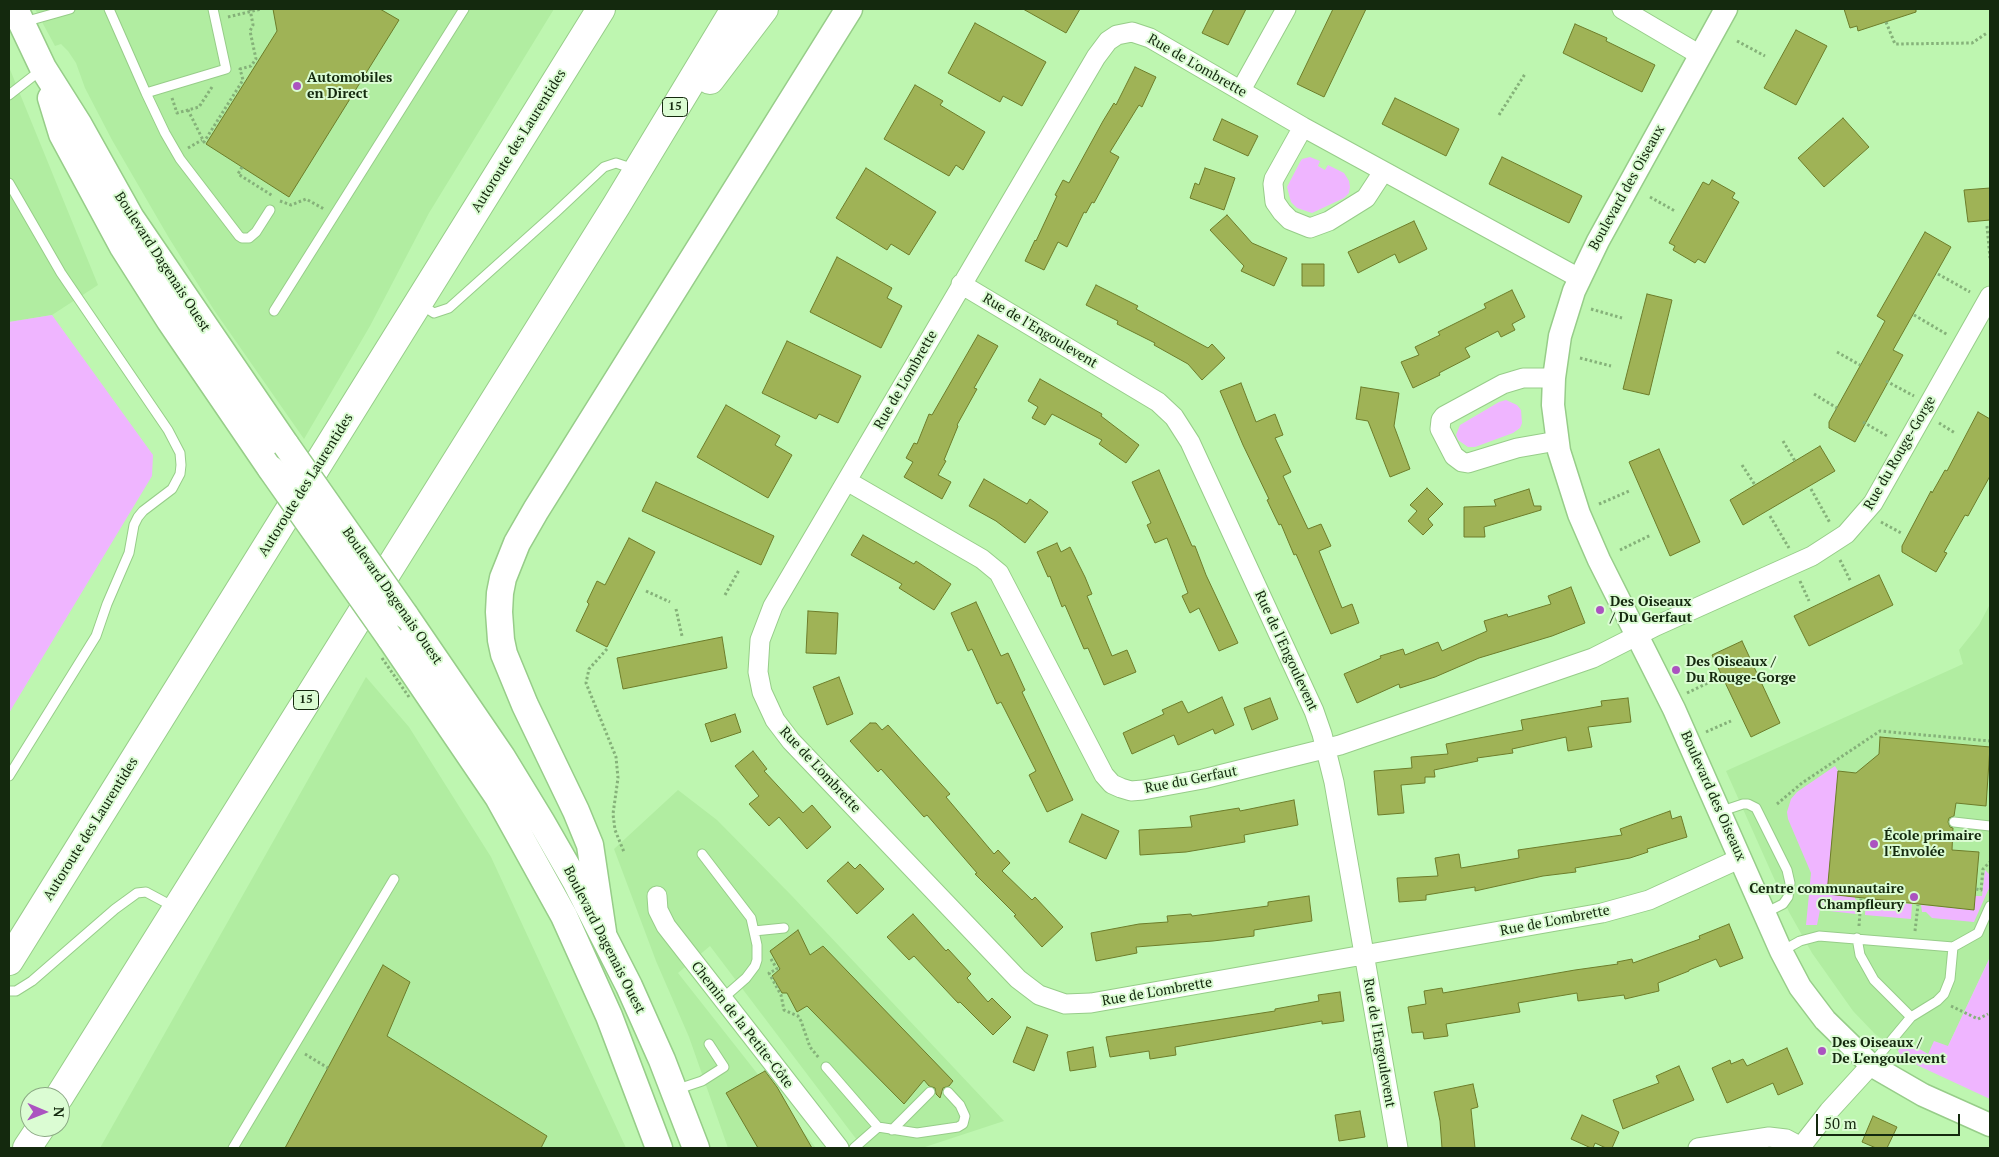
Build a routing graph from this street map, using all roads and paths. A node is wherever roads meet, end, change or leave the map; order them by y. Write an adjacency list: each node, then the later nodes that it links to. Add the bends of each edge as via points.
1 (70, 9): 15 (lane)
2 (109, 9): 27 (lane)
3 (213, 9): 27 (lane, via 226,69)
4 (261, 9): 14 (path)
5 (464, 9): 40 (lane)
6 (580, 9): 24 (highway)
7 (601, 9): 24 (highway, Autoroute des Laurentides)
8 (735, 9): 34 (highway, 15)
9 (764, 9): 34 (highway)
10 (849, 9): 121 (main road, via 536,510 517,543 503,578 499,620 504,654 590,845)
11 (1286, 9): 26 (street)
12 (1622, 9): 20 (street)
13 (1726, 9): 20 (street, Boulevard des Oiseaux)
14 (250, 10): 16 (path); 29 (path, via 255,63 240,69 243,80 204,142)
15 (18, 16): 22 (main road, Boulevard Dagenais Ouest)
16 (226, 17)
17 (1886, 22): 18 (path, via 1895,44 1972,43)
18 (1986, 33)
19 (1737, 41): 21 (path)
20 (1700, 55): 44 (street, Boulevard des Oiseaux)
21 (1765, 56)
22 (43, 68): 28 (lane); 121 (main road, Boulevard Dagenais Ouest, bridge, via 150,248 487,734 536,813); 149 (main road, Boulevard Dagenais Ouest, bridge, via 62,134 100,206 166,314 498,797 564,916 609,1016)
23 (1525, 74): 31 (path)
24 (559, 75): 47 (highway, Autoroute des Laurentides)
25 (213, 86): 29 (path, via 199,108)
26 (1241, 90): 32 (street, Rue de L'ombrette); 45 (street, Rue de L'ombrette, via 1142,34 1126,32 1112,37 1096,57)
27 (146, 93): 38 (lane, via 180,159 239,236 246,239 252,236)
28 (9, 95)
29 (188, 110): 30 (path)
30 (177, 113)
31 (1499, 115)
32 (1302, 127): 35 (street, Rue de L'ombrette); 35 (street, via 1273,184 1275,202 1290,220 1310,228 1329,221 1366,198)
33 (242, 167): 40 (path, via 238,174 286,204 306,199)
34 (639, 172): 47 (lane, via 616,163 604,167 449,308 434,313); 115 (highway, 15)
35 (1383, 172): 44 (street, Rue de L'ombrette)
36 (9, 183): 100 (lane, via 61,273 168,430 180,453 182,465 172,489 138,517 129,553 96,636)
37 (1650, 197): 39 (path)
38 (270, 210)
39 (1675, 211)
40 (334, 215): 49 (lane)
41 (1987, 226): 42 (path)
42 (1990, 258)
43 (1938, 274): 46 (path)
44 (1579, 278): 57 (street, Boulevard des Oiseaux, via 1560,336)
45 (961, 284): 70 (street, Rue de L'ombrette); 99 (street, Rue de l'Engoulevent, via 1143,392 1174,417 1190,442 1314,712)
46 (1982, 295): 92 (street, Rue du Rouge-Gorge, via 1886,483 1853,528 1798,564)
47 (419, 303): 127 (highway, Autoroute des Laurentides)
48 (1591, 309): 51 (path)
49 (274, 311)
50 (1914, 315): 52 (path)
51 (1622, 318)
52 (1949, 336)
53 (1837, 352): 55 (path)
54 (1580, 358): 56 (path)
55 (1860, 365)
56 (1611, 366)
57 (1554, 378): 66 (street, Boulevard des Oiseaux); 66 (street, via 1522,378 1497,387 1444,416 1440,429 1454,456 1468,463 1517,448)
58 (1886, 380): 60 (path)
59 (1814, 394): 61 (path)
60 (1915, 397)
61 (1837, 408)
62 (1863, 422): 65 (path)
63 (1939, 424): 64 (path)
64 (1955, 433)
65 (1892, 439)
66 (1557, 441): 92 (street, Boulevard des Oiseaux, via 1579,514)
67 (1783, 441): 68 (path)
68 (1795, 461)
69 (1742, 465): 71 (path)
70 (847, 481): 99 (street, Rue du Gerfaut, via 982,559 999,573 1100,768 1112,784 1131,791 1151,788); 126 (street, Rue de L'ombrette, via 762,630 758,666 765,701 791,742 1018,979 1048,999 1082,1004)
71 (1755, 485)
72 (1811, 489): 77 (path)
73 (1629, 491): 74 (path)
74 (1599, 504)
75 (1770, 516): 80 (path)
76 (1881, 522): 78 (path)
77 (1830, 523)
78 (1903, 534)
79 (1651, 535): 81 (path)
80 (1789, 548)
81 (1620, 550)
82 (1839, 559): 85 (path)
83 (740, 570): 87 (path)
84 (1800, 581): 88 (path)
85 (1850, 582)
86 (646, 591): 89 (path)
87 (725, 595)
88 (1809, 601)
89 (670, 602)
90 (676, 609): 91 (path)
91 (682, 636)
92 (1637, 636): 99 (street, Rue du Gerfaut, via 1593,658); 102 (street, Boulevard des Oiseaux)
93 (607, 650): 105 (path, via 589,669 586,683 616,757 618,778 613,814 615,830)
94 (1712, 681): 95 (path)
95 (1686, 693)
96 (1731, 721): 97 (path)
97 (1706, 733)
98 (1990, 741): 101 (path, via 1880,731 1802,783)
99 (1326, 748): 126 (street, Rue de l'Engoulevent)
100 (9, 776)
101 (1777, 804)
102 (1720, 812): 107 (street, Boulevard des Oiseaux); 116 (lane, via 1743,804 1756,808 1787,870 1790,883 1788,897 1783,904)
103 (1954, 822): 104 (lane)
104 (1990, 826)
105 (624, 852)
106 (702, 854): 120 (lane, via 751,918)
107 (1741, 858): 116 (street, Boulevard des Oiseaux); 126 (street, Rue de L'ombrette, via 1649,900 1611,911)
108 (1990, 862): 110 (path, via 1982,869 1981,890)
109 (394, 879): 148 (lane)
110 (1976, 889)
111 (657, 896): 129 (street, Chemin de la Petite-Côte, via 658,910 666,926)
112 (1861, 897): 117 (path)
113 (1918, 905): 118 (path)
114 (1990, 906): 123 (lane, via 1978,932)
115 (176, 908): 128 (lane, via 146,892 137,892 32,981 16,991); 138 (highway, 15)
116 (1765, 913): 124 (street, Boulevard des Oiseaux)
117 (1860, 914)
118 (1916, 919)
119 (784, 928): 120 (lane)
120 (754, 931): 129 (lane, via 755,966)
121 (602, 932): 139 (main road, Boulevard Dagenais Ouest)
122 (1858, 938): 123 (lane); 124 (lane, via 1819,936); 132 (lane, via 1860,954 1874,980)
123 (1953, 947): 132 (lane, via 1950,980 1944,994)
124 (1781, 951): 136 (street, Boulevard des Oiseaux, via 1816,1009)
125 (768, 954): 135 (path, via 777,969 769,974 781,995 784,1010 798,1016 810,1047)
126 (1364, 955): 153 (street, Rue de l'Engoulevent)
127 (9, 961)
128 (9, 991)
129 (722, 1000): 151 (street, Chemin de la Petite-Côte)
130 (1964, 1012): 131 (path, via 1978,1019)
131 (1988, 1014)
132 (1911, 1018): 136 (lane)
133 (709, 1044): 139 (lane, via 724,1067 702,1081)
134 (316, 1061): 137 (path)
135 (824, 1064): 143 (lane)
136 (1871, 1065): 142 (street, Boulevard des Oiseaux, via 1928,1098); 146 (street)
137 (328, 1068)
138 (66, 1087)
139 (674, 1090): 150 (main road, Boulevard Dagenais Ouest)
140 (930, 1092): 144 (lane)
141 (948, 1092): 144 (lane, via 964,1110 963,1124 951,1129 917,1133)
142 (1990, 1125)
143 (878, 1127): 144 (lane); 152 (lane)
144 (892, 1130)
145 (34, 1137): 147 (highway)
146 (1800, 1147): 154 (street, via 1786,1139 1769,1137)
147 (27, 1148)
148 (233, 1148)
149 (659, 1148)
150 (696, 1148)
151 (839, 1148)
152 (854, 1148)
153 (1398, 1148)
154 (1698, 1148)

